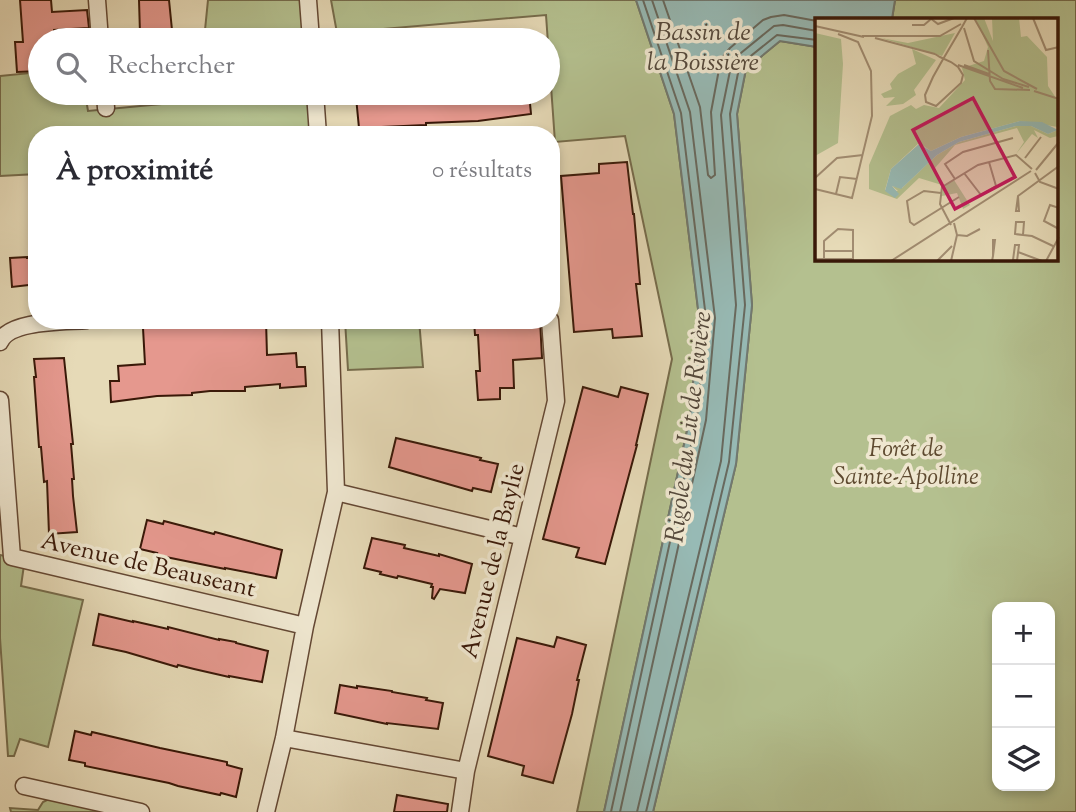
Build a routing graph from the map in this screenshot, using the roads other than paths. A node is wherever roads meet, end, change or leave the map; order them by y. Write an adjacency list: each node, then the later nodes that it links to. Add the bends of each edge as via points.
1 (97, 0): 3 (street)
2 (308, 0): 4 (street)
3 (99, 28)
4 (310, 28)
5 (316, 105): 6 (street)
6 (317, 126)
7 (28, 325): 10 (street, via 19,326)
8 (330, 329): 12 (street)
9 (551, 329): 13 (street, Avenue de la Baylie, via 556,401)
10 (0, 342)
11 (0, 400): 14 (street, Avenue de Beauseant, via 12,557)
12 (336, 492): 13 (street); 14 (street)
13 (523, 537): 16 (street, Avenue de la Baylie)
14 (305, 626): 15 (street)
15 (284, 738): 16 (street); 19 (street)
16 (466, 771): 20 (street, Avenue de la Baylie)
17 (24, 786): 18 (street)
18 (141, 812)
19 (266, 812)
20 (460, 812)

